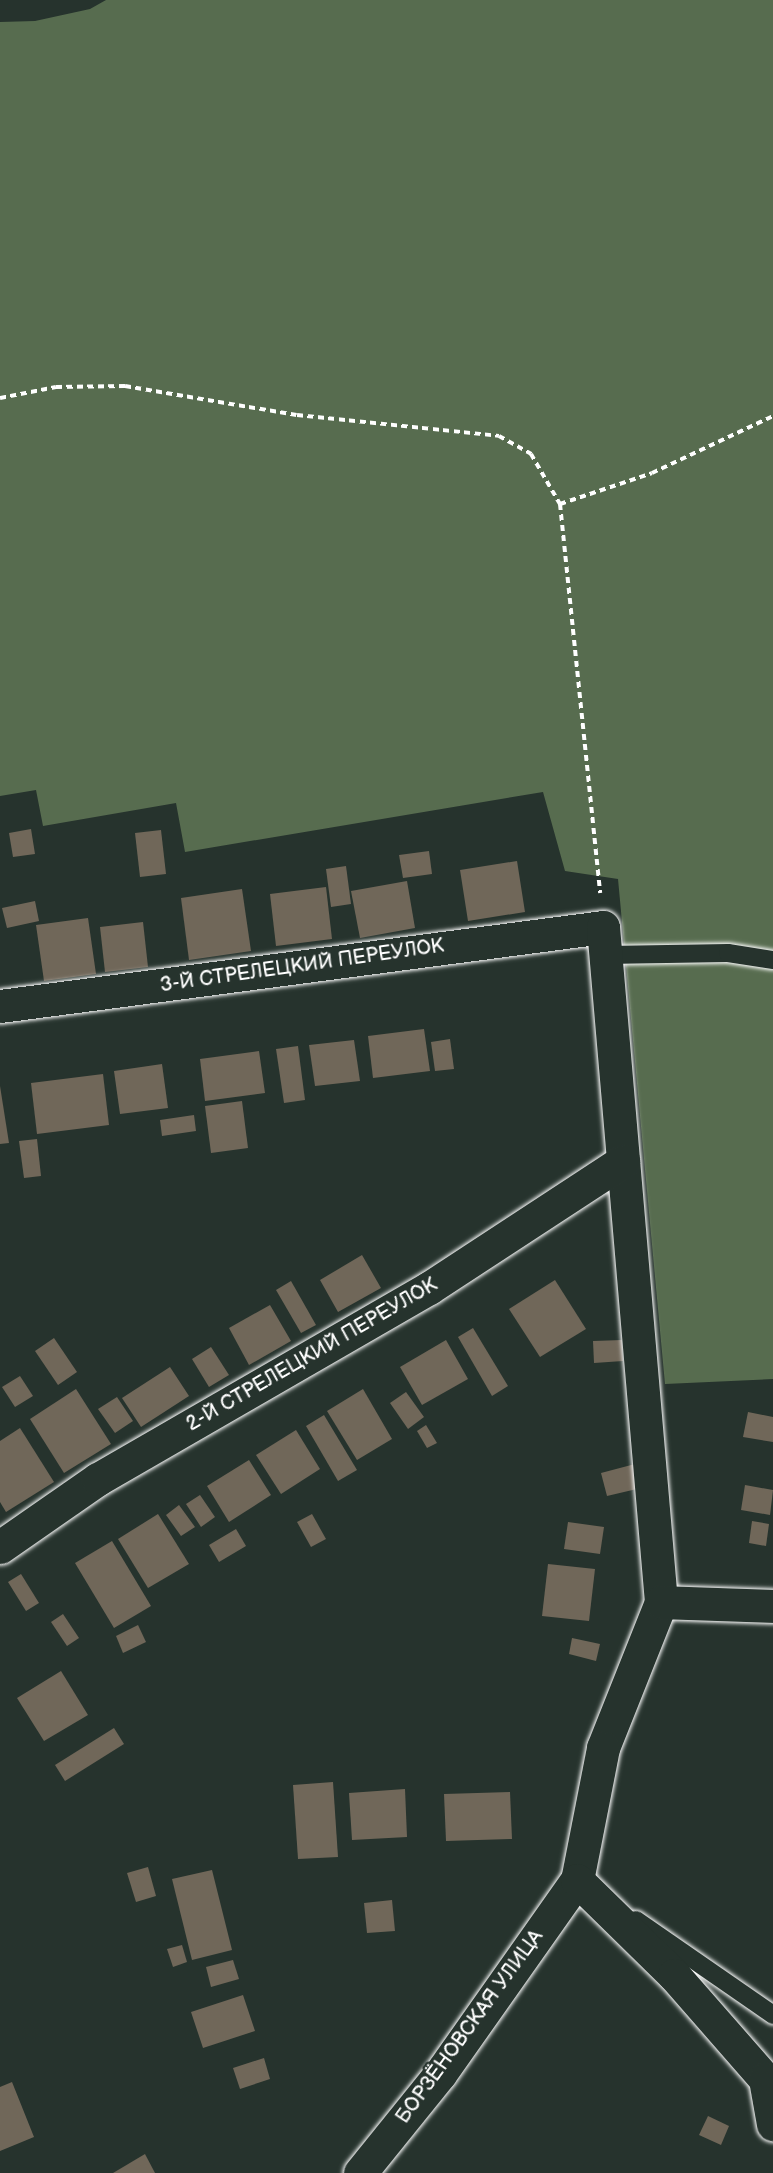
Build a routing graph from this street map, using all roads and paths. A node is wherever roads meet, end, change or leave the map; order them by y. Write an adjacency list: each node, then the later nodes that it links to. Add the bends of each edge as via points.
1 (0, 398): 3 (path, via 56,387 125,386 297,415 499,436 531,454)
2 (773, 416): 3 (path, via 652,473)
3 (560, 504): 4 (path)
4 (605, 941): 5 (lane); 6 (street, 3-Й СТРЕЛЕЦКИЙ ПЕРЕУЛОК); 7 (street)
5 (773, 960)
6 (0, 1006)
7 (623, 1161): 8 (street, 2-Й СТРЕЛЕЦКИЙ ПЕРЕУЛОК, via 420,1293 98,1479); 9 (street)
8 (0, 1547)
9 (661, 1602): 10 (street); 11 (street, via 603,1748)
10 (773, 1606)
11 (578, 1880): 12 (lane); 13 (street, via 674,1975 765,2079); 14 (street, БОРЗЁНОВСКАЯ УЛИЦА, via 440,2074)
12 (773, 2015)
13 (773, 2124)
14 (360, 2173)

